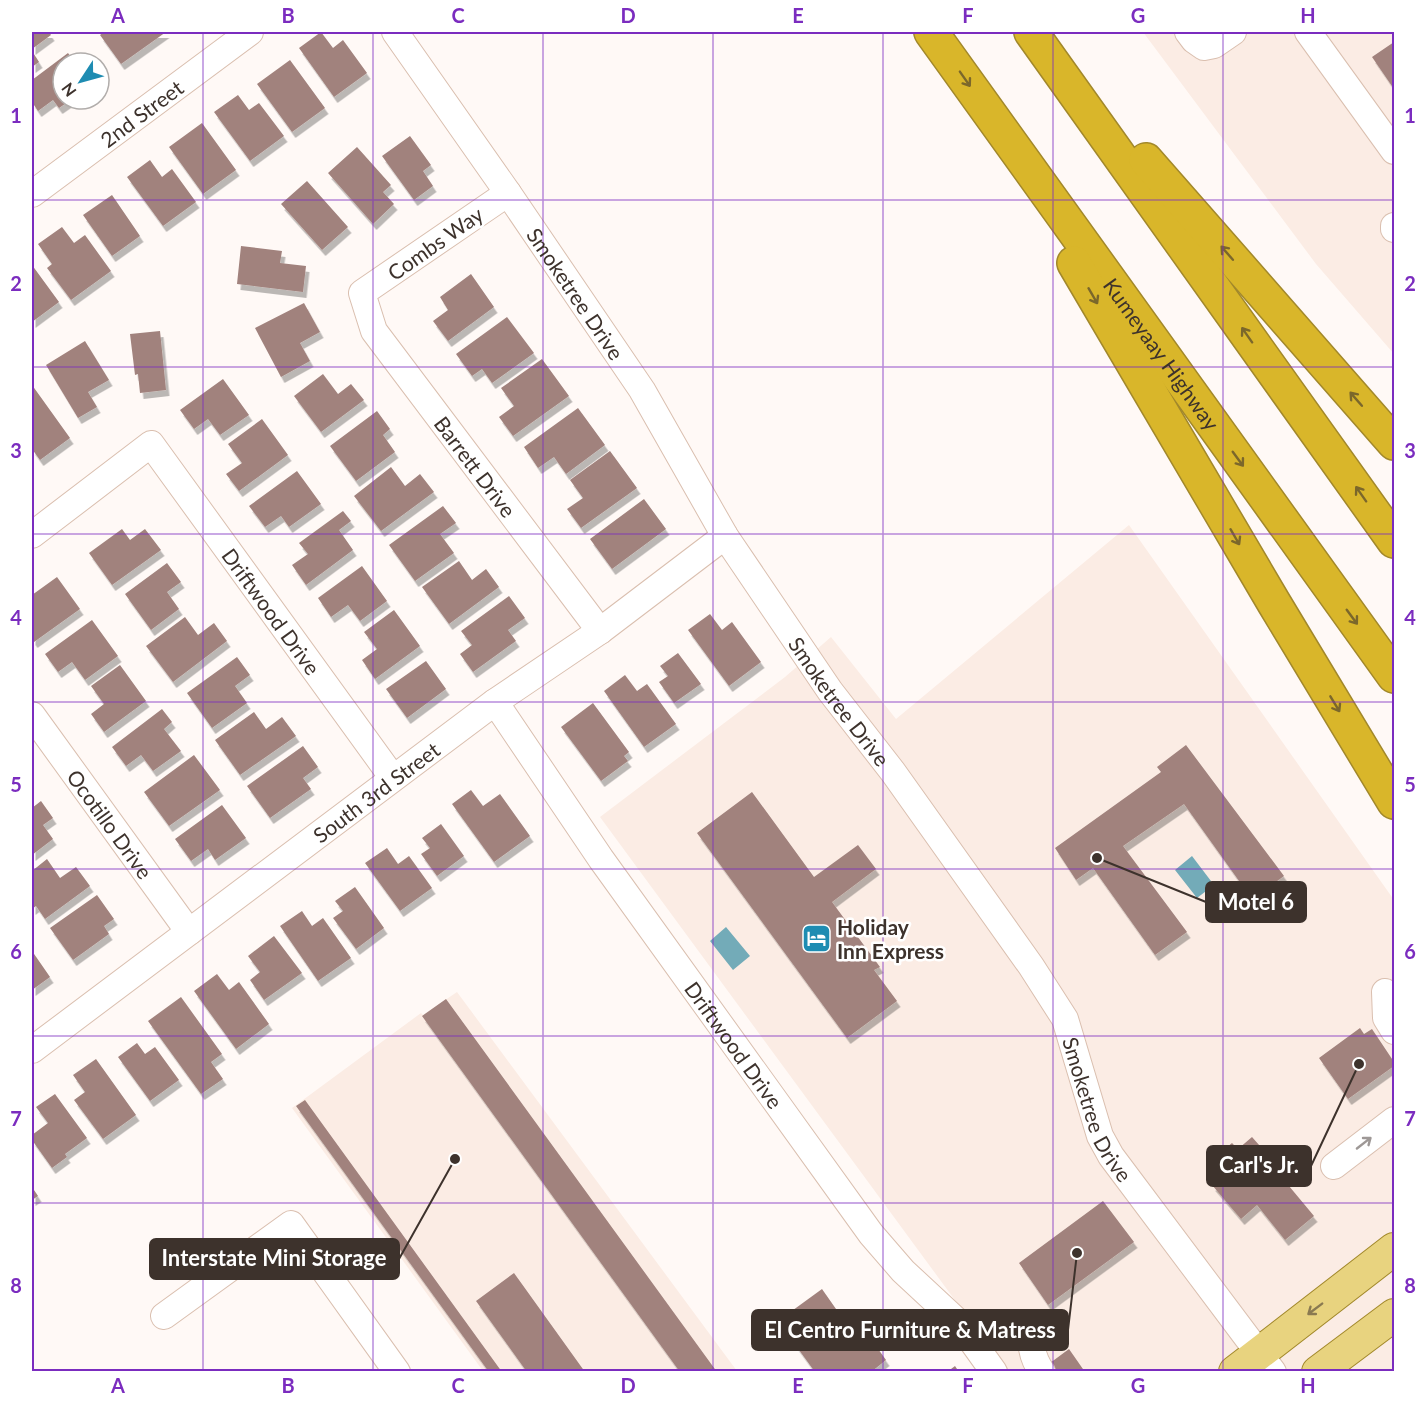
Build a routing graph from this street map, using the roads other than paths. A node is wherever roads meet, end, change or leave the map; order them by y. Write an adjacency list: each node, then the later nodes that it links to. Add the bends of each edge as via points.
1 (395, 32): 11 (street, Smoketree Drive)
2 (931, 32): 9 (highway, Kumeyaay Highway, one-way to 9)
3 (1031, 32): 13 (highway, one-way to 3); 16 (highway, one-way to 3)
4 (1188, 32): 5 (street, via 1204,47)
5 (1233, 32)
6 (1308, 32): 8 (street)
7 (246, 33): 10 (street, 2nd Street)
8 (1395, 151)
9 (1029, 169): 18 (highway, Kumeyaay Highway, one-way to 18); 22 (highway, one-way to 22, via 1065,248)
10 (33, 191)
11 (508, 193): 12 (street, Combs Way); 15 (street, Smoketree Drive, via 642,390)
12 (362, 293): 17 (street, Barrett Drive, via 374,331)
13 (1395, 443)
14 (32, 535): 21 (street, Driftwood Drive, via 151,444)
15 (725, 536): 17 (street, South 3rd Street); 33 (street, Smoketree Drive, via 830,690 1027,959 1065,1019 1100,1136 1111,1156)
16 (1395, 541)
17 (600, 631): 19 (street, South 3rd Street)
18 (1395, 676)
19 (495, 702): 21 (street, South 3rd Street); 35 (street, Driftwood Drive, via 601,859 871,1234 903,1271 959,1323)
20 (32, 715): 23 (street, Ocotillo Drive)
21 (393, 778): 23 (street, South 3rd Street)
22 (1395, 802)
23 (189, 932): 26 (street, South 3rd Street)
24 (1385, 992): 25 (street, via 1386,1018)
25 (1395, 1030)
26 (32, 1050)
27 (1395, 1120): 28 (street, one-way to 27)
28 (1334, 1167)
29 (1395, 1249): 33 (main road, one-way to 33)
30 (1395, 1315): 38 (main road)
31 (164, 1316): 34 (street, via 291,1224)
32 (1032, 1324): 36 (street, via 1032,1353)
33 (1265, 1362): 37 (main road)
34 (397, 1371)
35 (994, 1371)
36 (1042, 1371)
37 (1234, 1371)
38 (1318, 1371)

